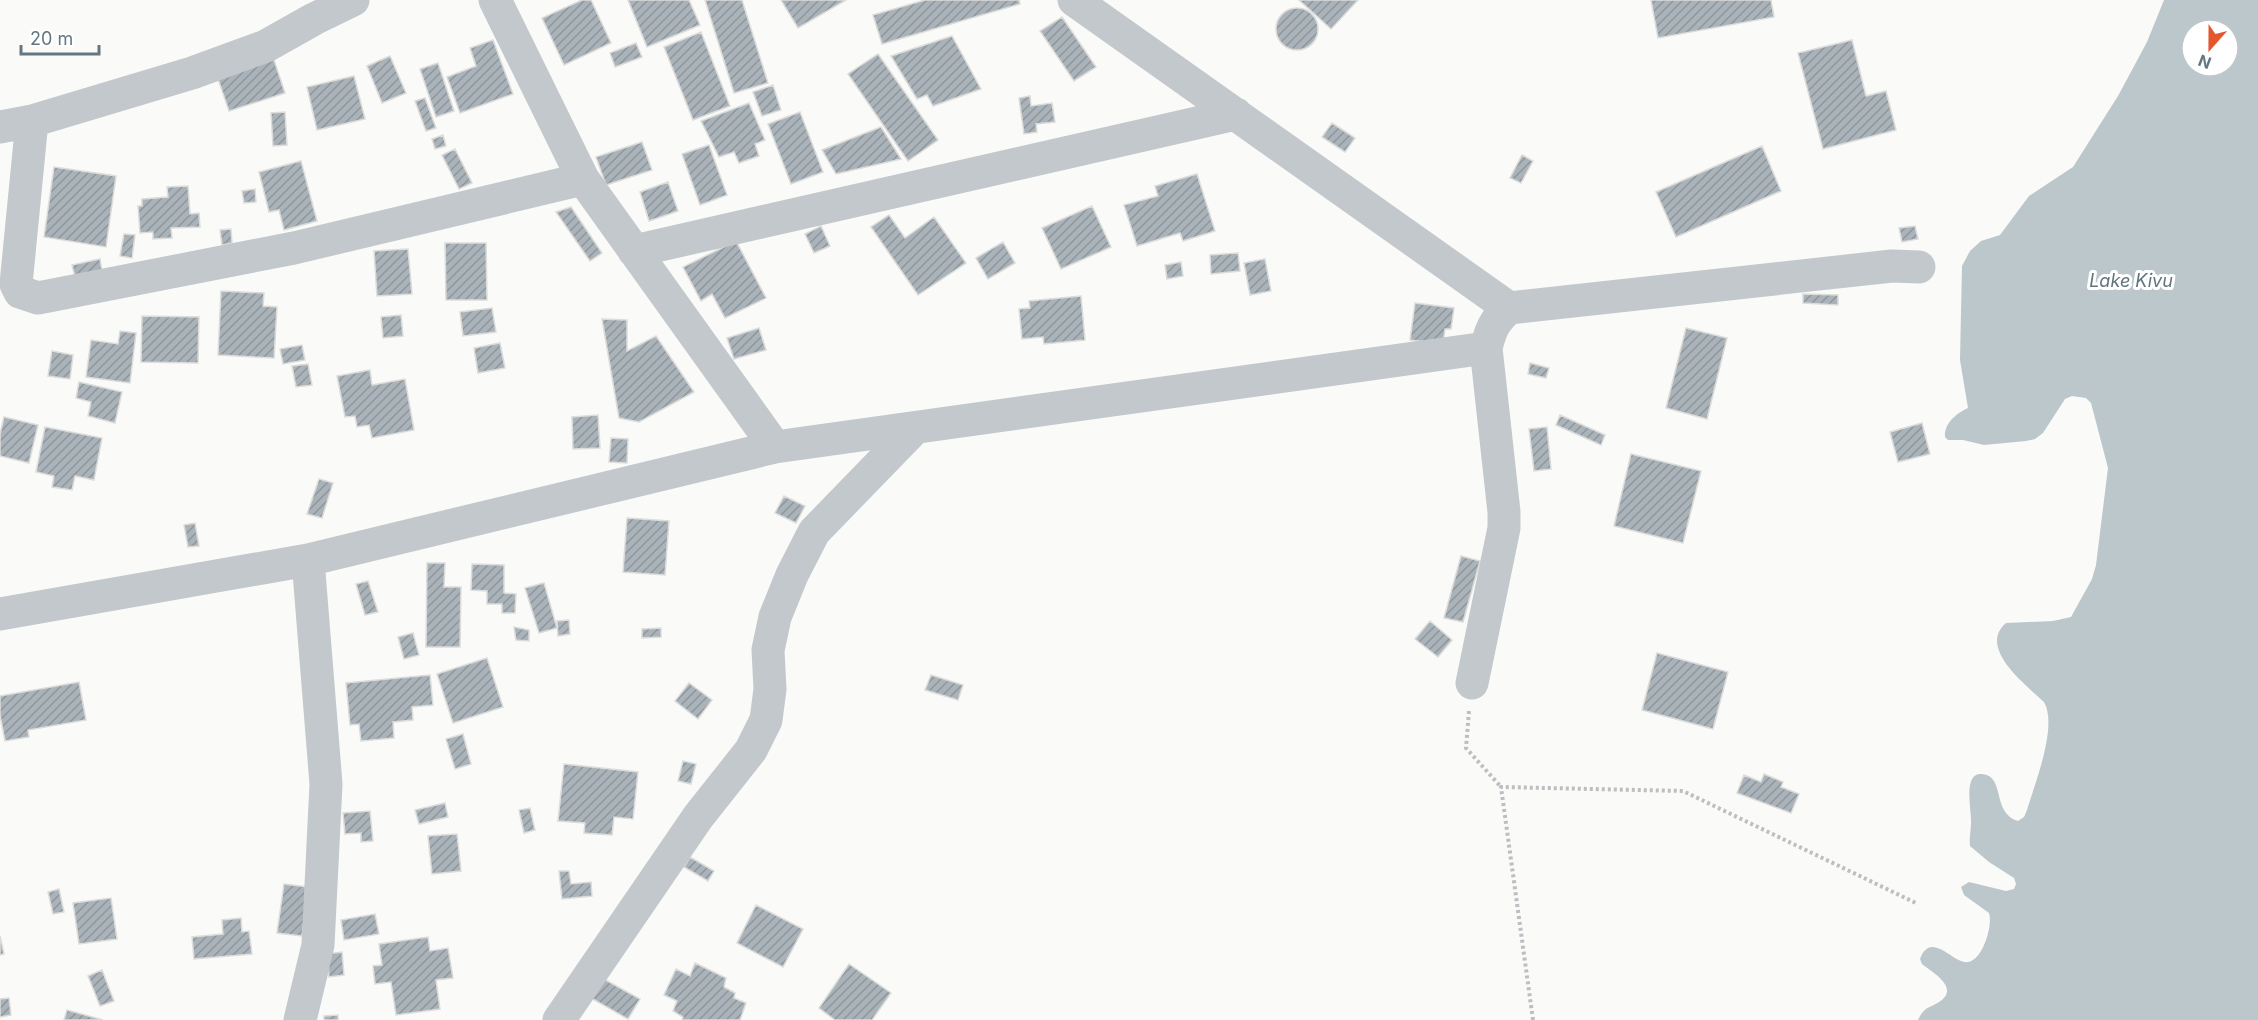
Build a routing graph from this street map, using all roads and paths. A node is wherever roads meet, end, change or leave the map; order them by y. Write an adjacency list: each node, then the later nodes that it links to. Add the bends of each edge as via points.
1 (352, 0): 4 (street)
2 (495, 0): 8 (street)
3 (1074, 0): 5 (street)
4 (315, 9): 6 (street, via 255,50)
5 (1236, 114): 9 (street); 11 (street)
6 (32, 121): 7 (street); 8 (street, via 16,284 20,292 38,297 294,248)
7 (0, 127)
8 (583, 179): 9 (street)
9 (634, 251): 14 (street)
10 (1918, 267): 11 (street, via 1892,266)
11 (1509, 308): 12 (street, via 1497,318)
12 (1486, 348): 13 (street); 17 (street, via 1504,528)
13 (915, 428): 14 (street); 21 (street, via 814,532 775,616 768,650 770,689 766,720 751,750 698,817)
14 (775, 447): 15 (street)
15 (308, 560): 16 (street); 20 (street, via 326,784 318,945)
16 (0, 614)
17 (1472, 683): 18 (path, via 1466,748)
18 (1501, 787): 19 (path, via 1683,791); 22 (path)
19 (1918, 904)
20 (300, 1020)
21 (559, 1020)
22 (1533, 1020)

